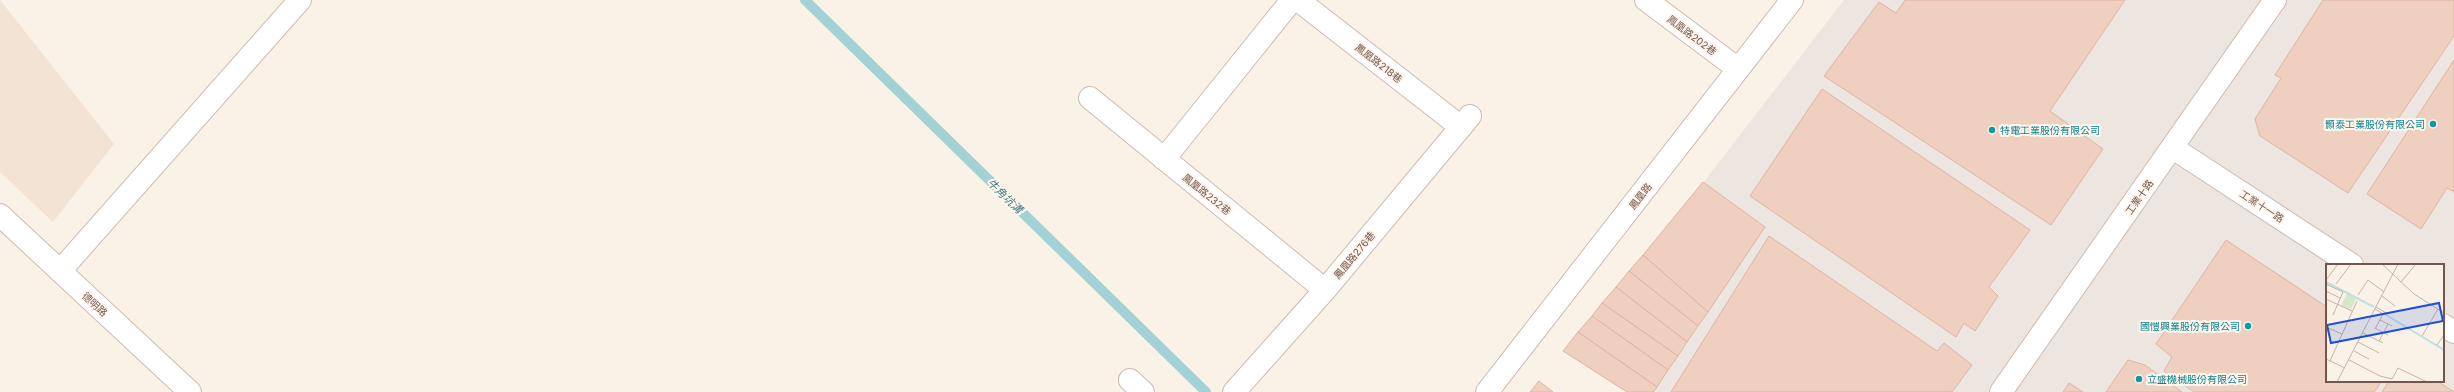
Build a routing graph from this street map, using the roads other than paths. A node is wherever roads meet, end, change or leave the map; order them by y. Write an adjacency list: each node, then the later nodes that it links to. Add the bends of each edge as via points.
1 (300, 0): 14 (street)
2 (1292, 0): 11 (street)
3 (1298, 0): 9 (street, 鳳凰路218巷)
4 (1646, 0): 7 (street, 鳳凰路202巷)
5 (1792, 0): 7 (street, 鳳凰路)
6 (2275, 0): 10 (street, 工業十路)
7 (1738, 69): 20 (street, 鳳凰路)
8 (1090, 98): 11 (street, 鳳凰路232巷)
9 (1466, 121): 15 (street, 鳳凰路276巷)
10 (2173, 148): 13 (street, 工業十一路); 21 (street, 工業十路)
11 (1164, 159): 15 (street, 鳳凰路232巷)
12 (0, 215): 14 (street, 德明路)
13 (2350, 264)
14 (60, 271): 18 (street, 德明路)
15 (1325, 290): 19 (street, 鳳凰路276巷)
16 (2444, 326): 17 (street)
17 (2454, 332)
18 (190, 392)
19 (1234, 392)
20 (1488, 392)
21 (2001, 392)

